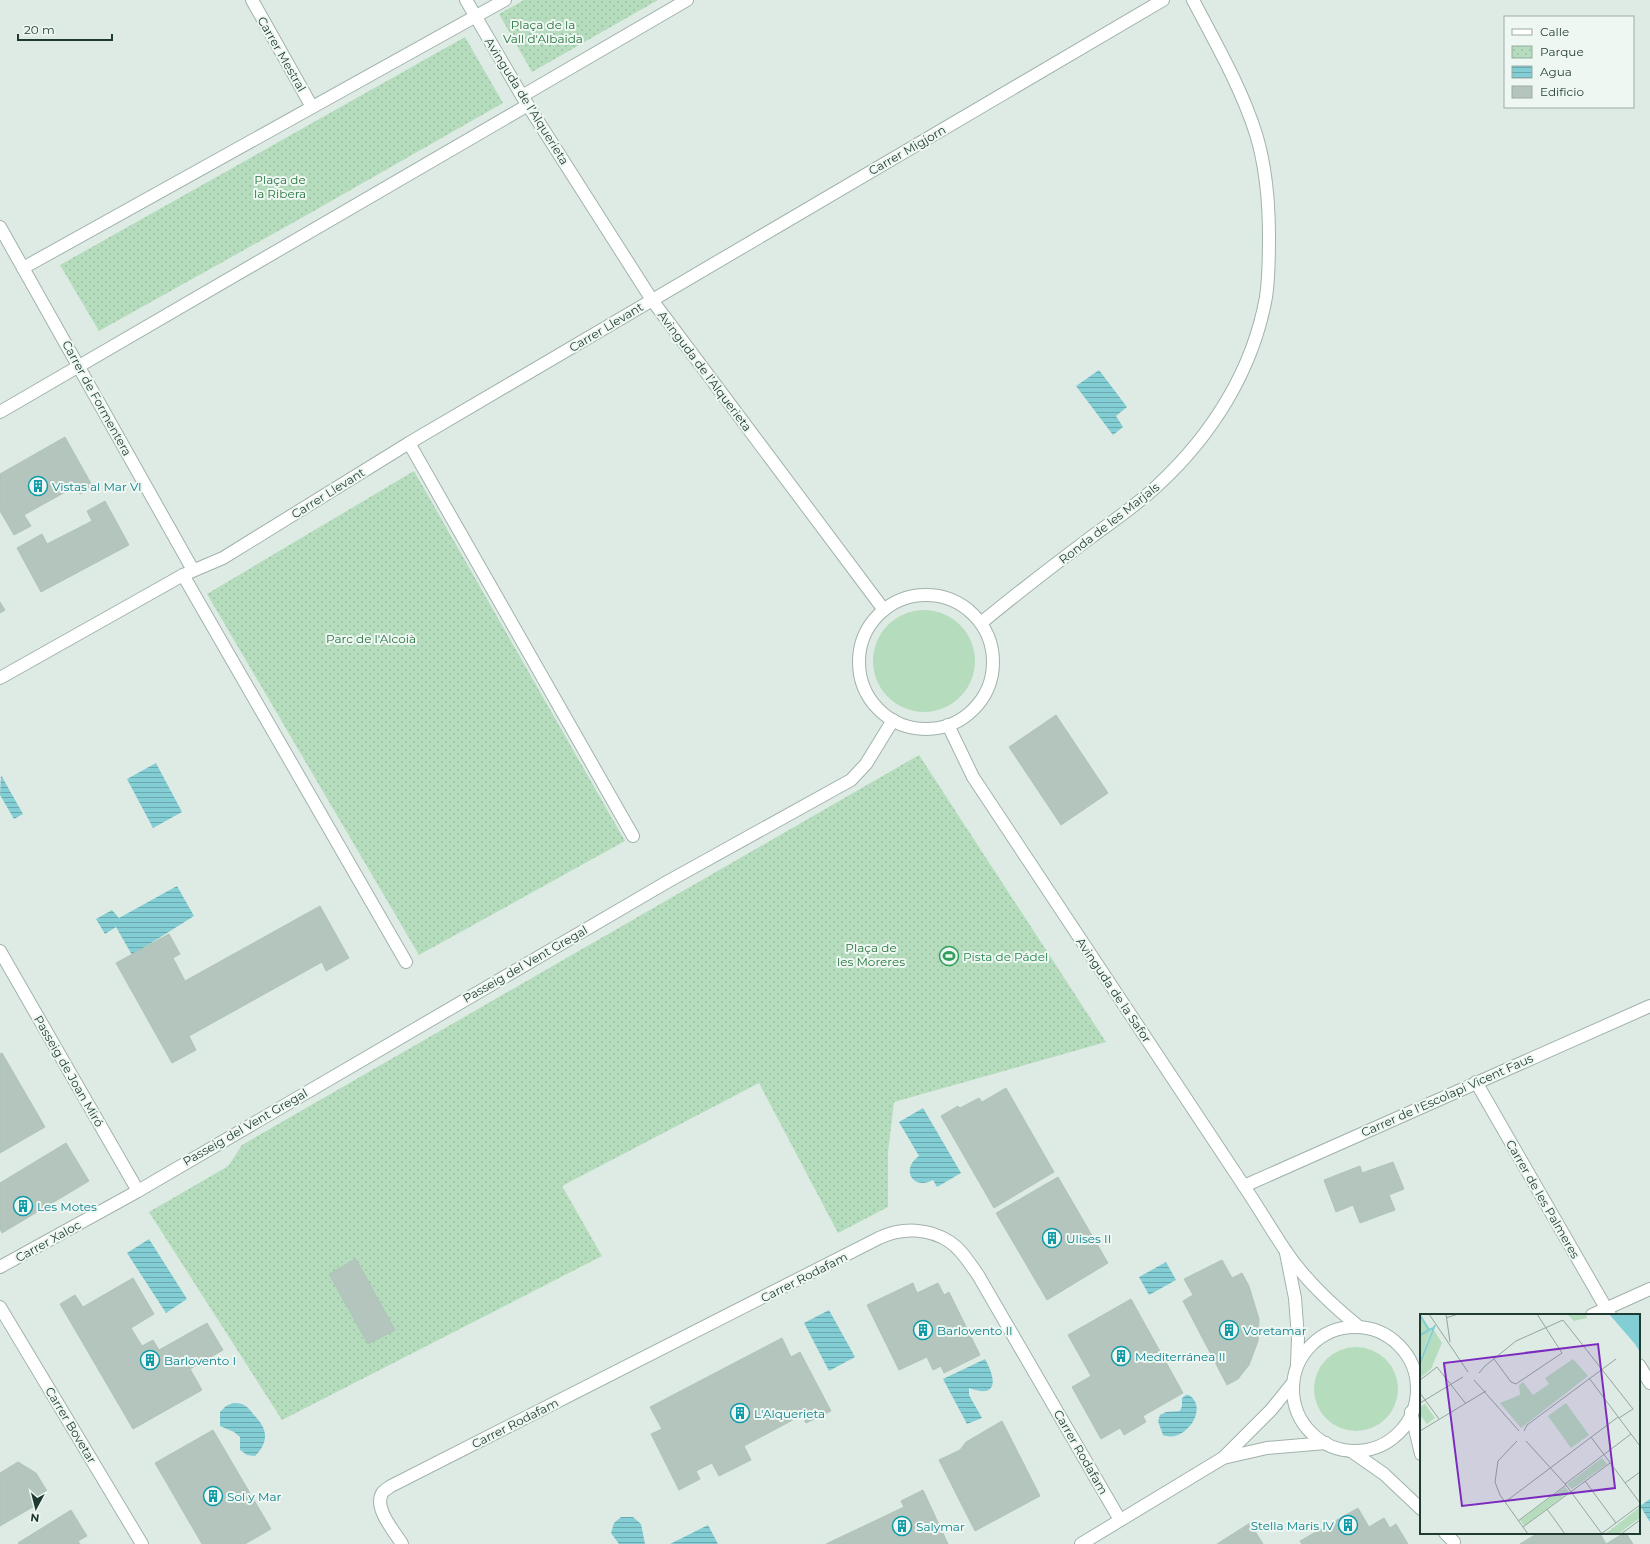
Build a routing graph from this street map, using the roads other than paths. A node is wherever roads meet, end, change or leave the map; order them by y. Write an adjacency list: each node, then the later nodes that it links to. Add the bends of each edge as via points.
1 (252, 0): 9 (street, Carrer Mestral)
2 (466, 0): 7 (street, Avinguda de l’Alquerieta)
3 (505, 0): 7 (street)
4 (687, 0): 8 (street)
5 (1163, 0): 12 (street, Carrer Migjorn)
6 (1193, 0): 18 (street, Ronda de les Marjals, via 1233,76 1257,136 1266,180 1269,220 1269,269 1260,322 1238,379 1221,412 1184,460 1129,509)
7 (476, 17): 8 (street, Avinguda de l’Alquerieta); 9 (street)
8 (525, 101): 12 (street, Avinguda de l’Alquerieta); 13 (street)
9 (312, 107): 11 (street)
10 (0, 227): 11 (street, Carrer de Formentera)
11 (23, 268): 13 (street, Carrer de Formentera)
12 (652, 300): 15 (street, Carrer Llevant); 17 (street, Avinguda de l’Alquerieta)
13 (79, 367): 14 (street); 16 (street, Carrer de Formentera)
14 (0, 412)
15 (409, 443): 16 (street, Carrer Llevant, via 223,558); 22 (street)
16 (188, 572): 19 (street, Carrer Llevant); 24 (street)
17 (884, 610): 18 (street, via 899,600 935,596 953,600 968,610); 20 (street, via 871,624 862,641 859,661 862,680 870,698)
18 (980, 623): 21 (street, via 993,655 992,673 987,690 977,705 964,717)
19 (0, 678)
20 (893, 720): 21 (street, via 924,728); 28 (street, Passeig del Vent Gregal, via 866,764 851,780 660,886)
21 (948, 725): 27 (street, Avinguda de la Safor, via 973,777)
22 (634, 836)
23 (0, 951): 28 (street, Passeig de Joan Miró)
24 (406, 962)
25 (1650, 1006): 26 (street, Carrer de l'Escolapi Vicent Faus)
26 (1476, 1082): 27 (street, Carrer de l'Escolapi Vicent Faus); 33 (street, Carrer de les Palmeres)
27 (1244, 1186): 29 (street, Avinguda de la Safor)
28 (138, 1191): 30 (street, Carrer Xaloc)
29 (1286, 1252): 35 (street, Avinguda de la Safor, via 1319,1291); 37 (street, Avinguda de la Safor, via 1295,1298)
30 (0, 1267)
31 (1650, 1289): 33 (street)
32 (0, 1306): 48 (street, Carrer Bovetar)
33 (1608, 1312): 34 (street)
34 (1597, 1314)
35 (1359, 1327): 36 (street, via 1380,1332 1398,1344); 37 (street, via 1340,1329 1322,1336 1307,1349)
36 (1416, 1362): 41 (street)
37 (1297, 1366): 40 (street)
38 (1640, 1367): 39 (street)
39 (1650, 1383)
40 (1292, 1384): 42 (street, via 1294,1404 1302,1422); 45 (street, via 1271,1410)
41 (1416, 1405): 43 (street); 44 (street, via 1406,1424 1391,1439 1372,1449)
42 (1326, 1443): 44 (street); 45 (street, via 1267,1448)
43 (1420, 1444)
44 (1350, 1451): 46 (street, via 1384,1474)
45 (1223, 1458): 47 (street)
46 (1420, 1508)
47 (1120, 1520): 49 (street, Carrer Rodafam, via 966,1258 951,1242 932,1232 913,1230 898,1231 879,1238 391,1486 383,1493 380,1505); 50 (street)
48 (142, 1544)
49 (402, 1544)
50 (1081, 1544)

